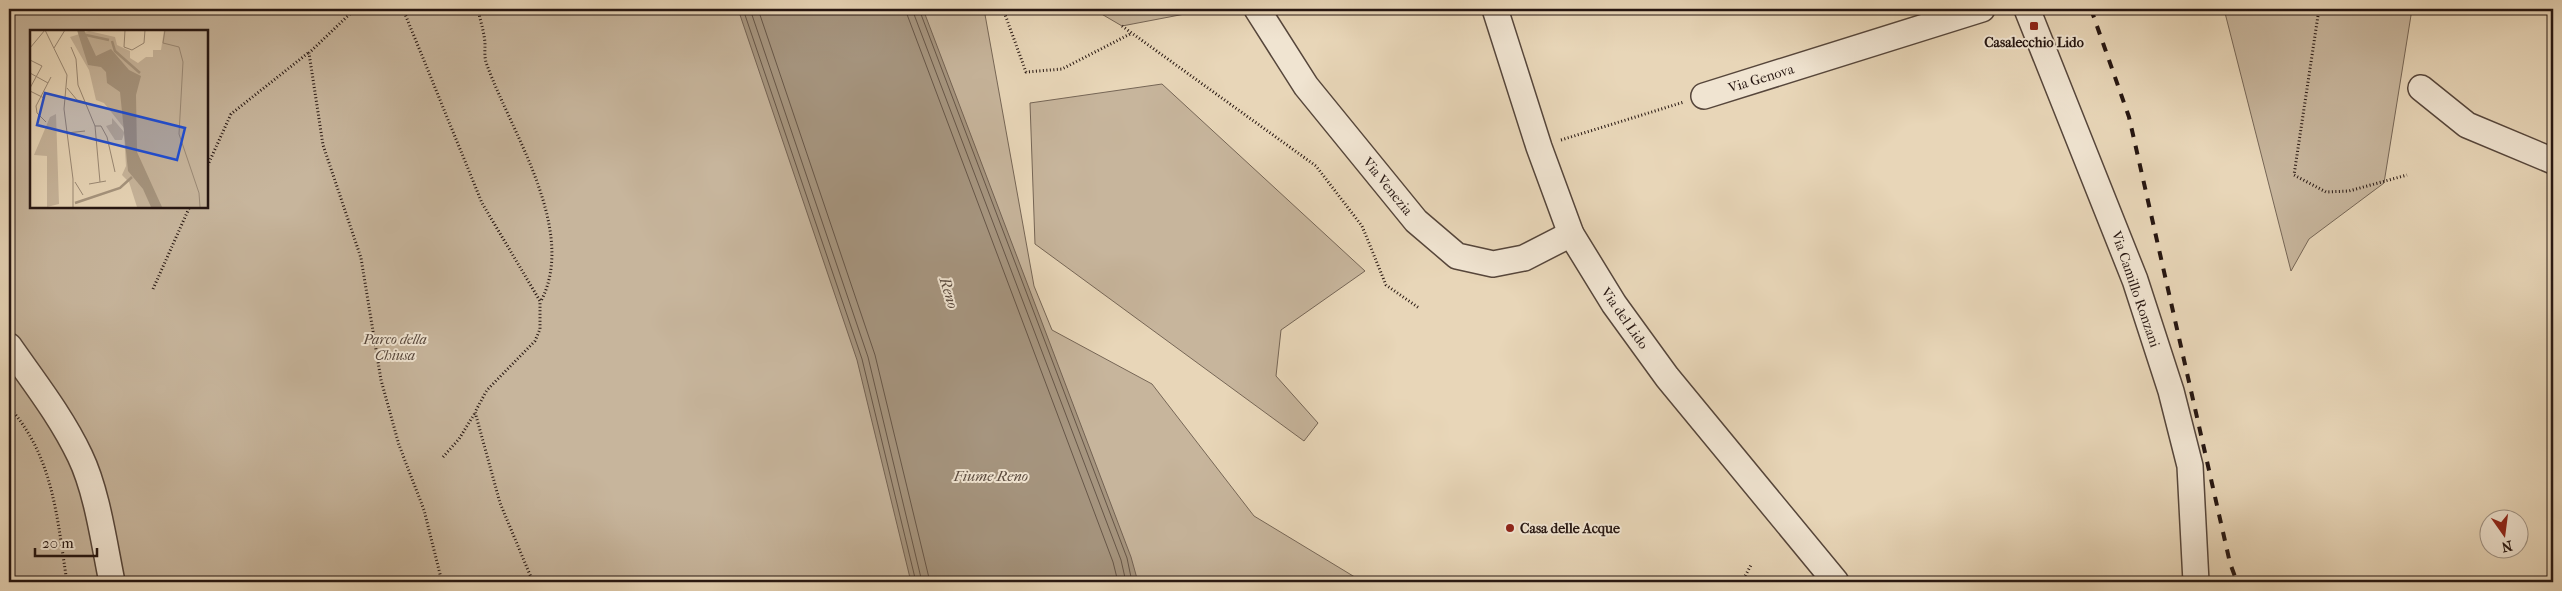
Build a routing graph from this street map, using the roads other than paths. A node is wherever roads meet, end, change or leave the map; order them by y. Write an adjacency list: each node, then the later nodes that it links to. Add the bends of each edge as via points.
1 (1257, 9): 8 (street, Via Venezia, via 1306,86 1416,221 1456,256 1493,264 1524,258)
2 (1495, 9): 8 (street, Via del Lido)
3 (1982, 9): 6 (street, Via Genova)
4 (2027, 9): 12 (street, Via Camillo Ronzani, via 2135,280 2171,391 2190,466)
5 (2421, 88): 7 (street, via 2467,125)
6 (1704, 96)
7 (2553, 161)
8 (1571, 234): 11 (street, Via del Lido, via 1614,304 1667,377)
9 (9, 346): 10 (street, via 61,419 81,458 98,515)
10 (112, 582)
11 (1836, 582)
12 (2196, 582)

